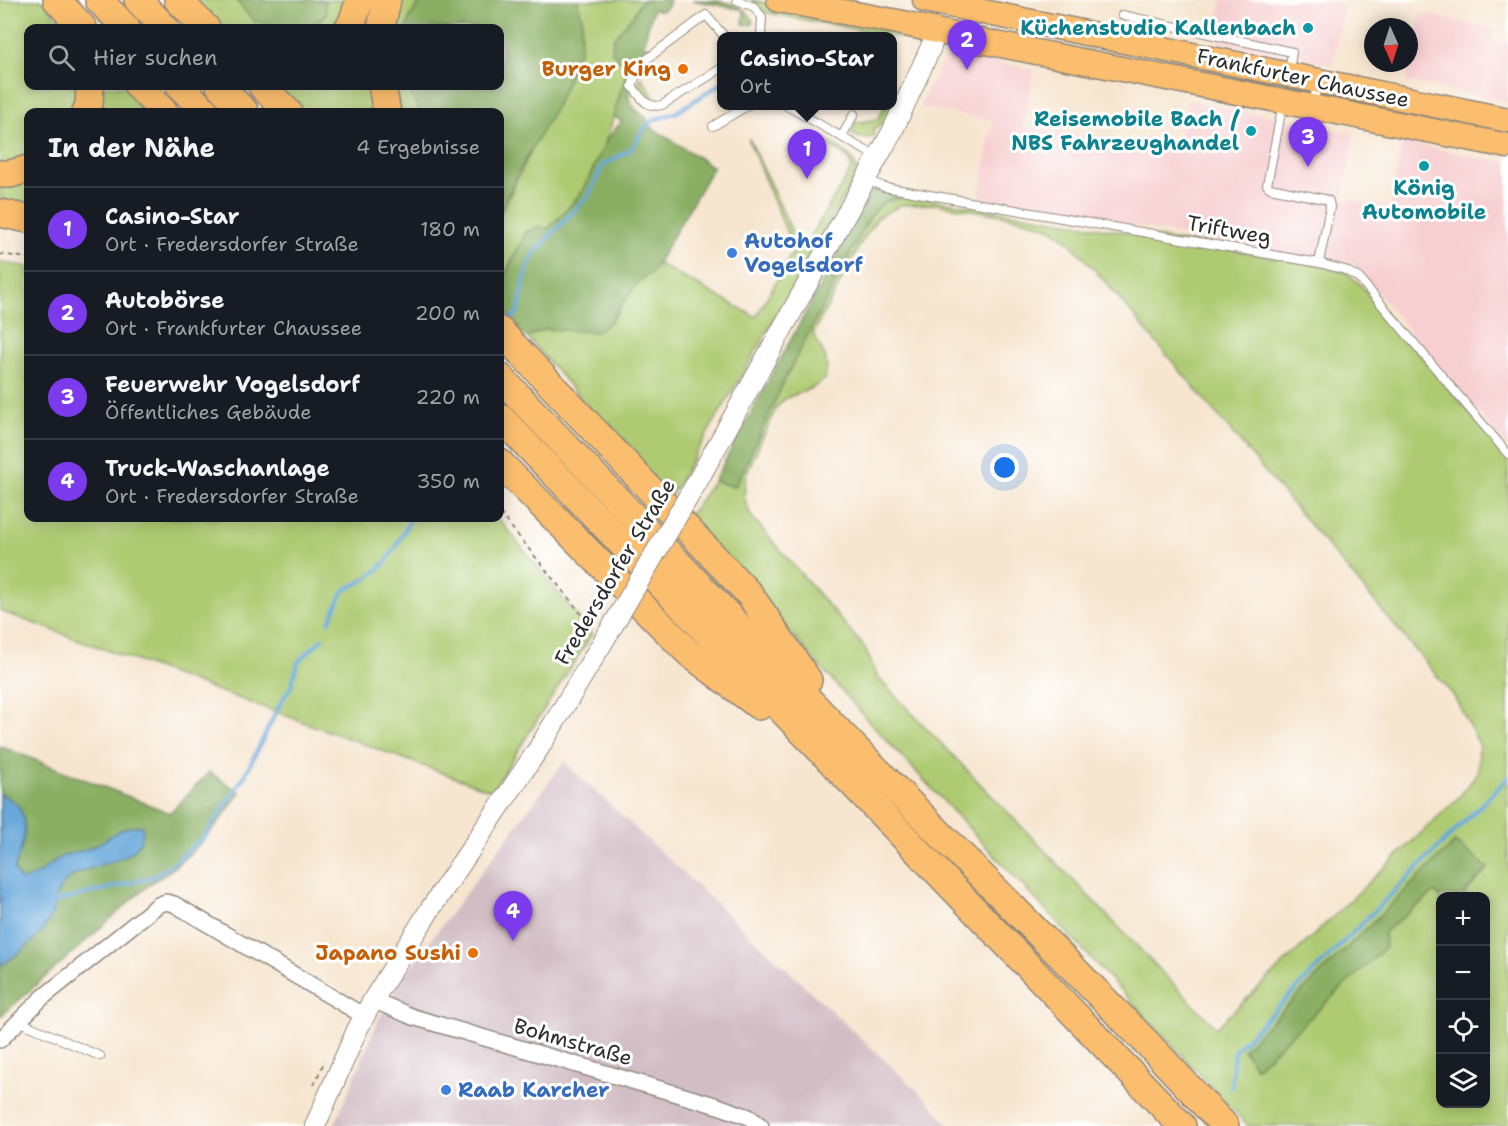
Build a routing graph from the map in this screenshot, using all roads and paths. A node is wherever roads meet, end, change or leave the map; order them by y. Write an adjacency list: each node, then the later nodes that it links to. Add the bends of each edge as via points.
1 (99, 0): 11 (highway)
2 (138, 0): 12 (highway)
3 (178, 0): 13 (highway)
4 (360, 0): 14 (highway)
5 (387, 0): 15 (highway)
6 (737, 0): 18 (lane, via 754,7 762,17)
7 (779, 0): 16 (main road, Frankfurter Chaussee)
8 (945, 2): 9 (main road, Frankfurter Chaussee); 16 (main road, Frankfurter Chaussee)
9 (992, 7): 20 (main road, Frankfurter Chaussee)
10 (1122, 15): 20 (lane, via 1292,52)
11 (122, 24)
12 (161, 24)
13 (202, 24)
14 (351, 24)
15 (382, 24)
16 (936, 30): 28 (main road, Frankfurter Chaussee); 44 (street, Fredersdorfer Straße)
17 (721, 32): 19 (lane, via 706,15 646,59 632,86 646,105 655,107)
18 (761, 32)
19 (717, 71)
20 (1289, 76): 21 (main road, Frankfurter Chaussee)
21 (1318, 81): 29 (lane); 39 (main road, Frankfurter Chaussee)
22 (90, 90): 30 (highway)
23 (142, 90): 31 (highway)
24 (184, 90): 32 (highway)
25 (224, 90): 33 (highway)
26 (266, 90): 34 (highway)
27 (383, 90): 35 (highway)
28 (1283, 101): 29 (main road, Frankfurter Chaussee); 52 (lane, via 1267,185 1329,201)
29 (1313, 107): 42 (lane); 43 (main road, Frankfurter Chaussee)
30 (88, 108)
31 (160, 108)
32 (202, 108)
33 (242, 108)
34 (284, 108)
35 (386, 108)
36 (739, 110): 40 (lane)
37 (797, 110): 41 (lane)
38 (854, 114): 41 (lane)
39 (1508, 120)
40 (713, 126)
41 (842, 136): 44 (lane)
42 (1306, 142)
43 (1508, 146)
44 (878, 157): 47 (street, Fredersdorfer Straße)
45 (24, 170): 46 (highway)
46 (0, 174)
47 (866, 180): 52 (lane, Triftweg, via 884,187); 59 (street, Fredersdorfer Straße, bridge, via 697,482)
48 (0, 213): 49 (highway)
49 (24, 218)
50 (0, 255): 51 (path)
51 (24, 258)
52 (1319, 263): 56 (lane, Triftweg, via 1359,278)
53 (504, 335): 60 (highway, via 750,595)
54 (504, 381): 60 (highway)
55 (504, 421): 61 (highway)
56 (1508, 454)
57 (504, 467): 61 (highway, via 689,652)
58 (504, 518): 59 (path, via 598,634)
59 (606, 635): 62 (street, Fredersdorfer Straße, via 539,748)
60 (850, 743): 69 (highway)
61 (833, 764): 68 (highway)
62 (368, 1008): 63 (street, Bohmstraße, via 166,902); 66 (street, Fredersdorfer Straße); 67 (street, Bohmstraße, via 413,1017 718,1106 749,1117)
63 (18, 1021): 64 (street); 65 (lane)
64 (0, 1040)
65 (99, 1056)
66 (315, 1126)
67 (760, 1126)
68 (1182, 1126)
69 (1226, 1126)

